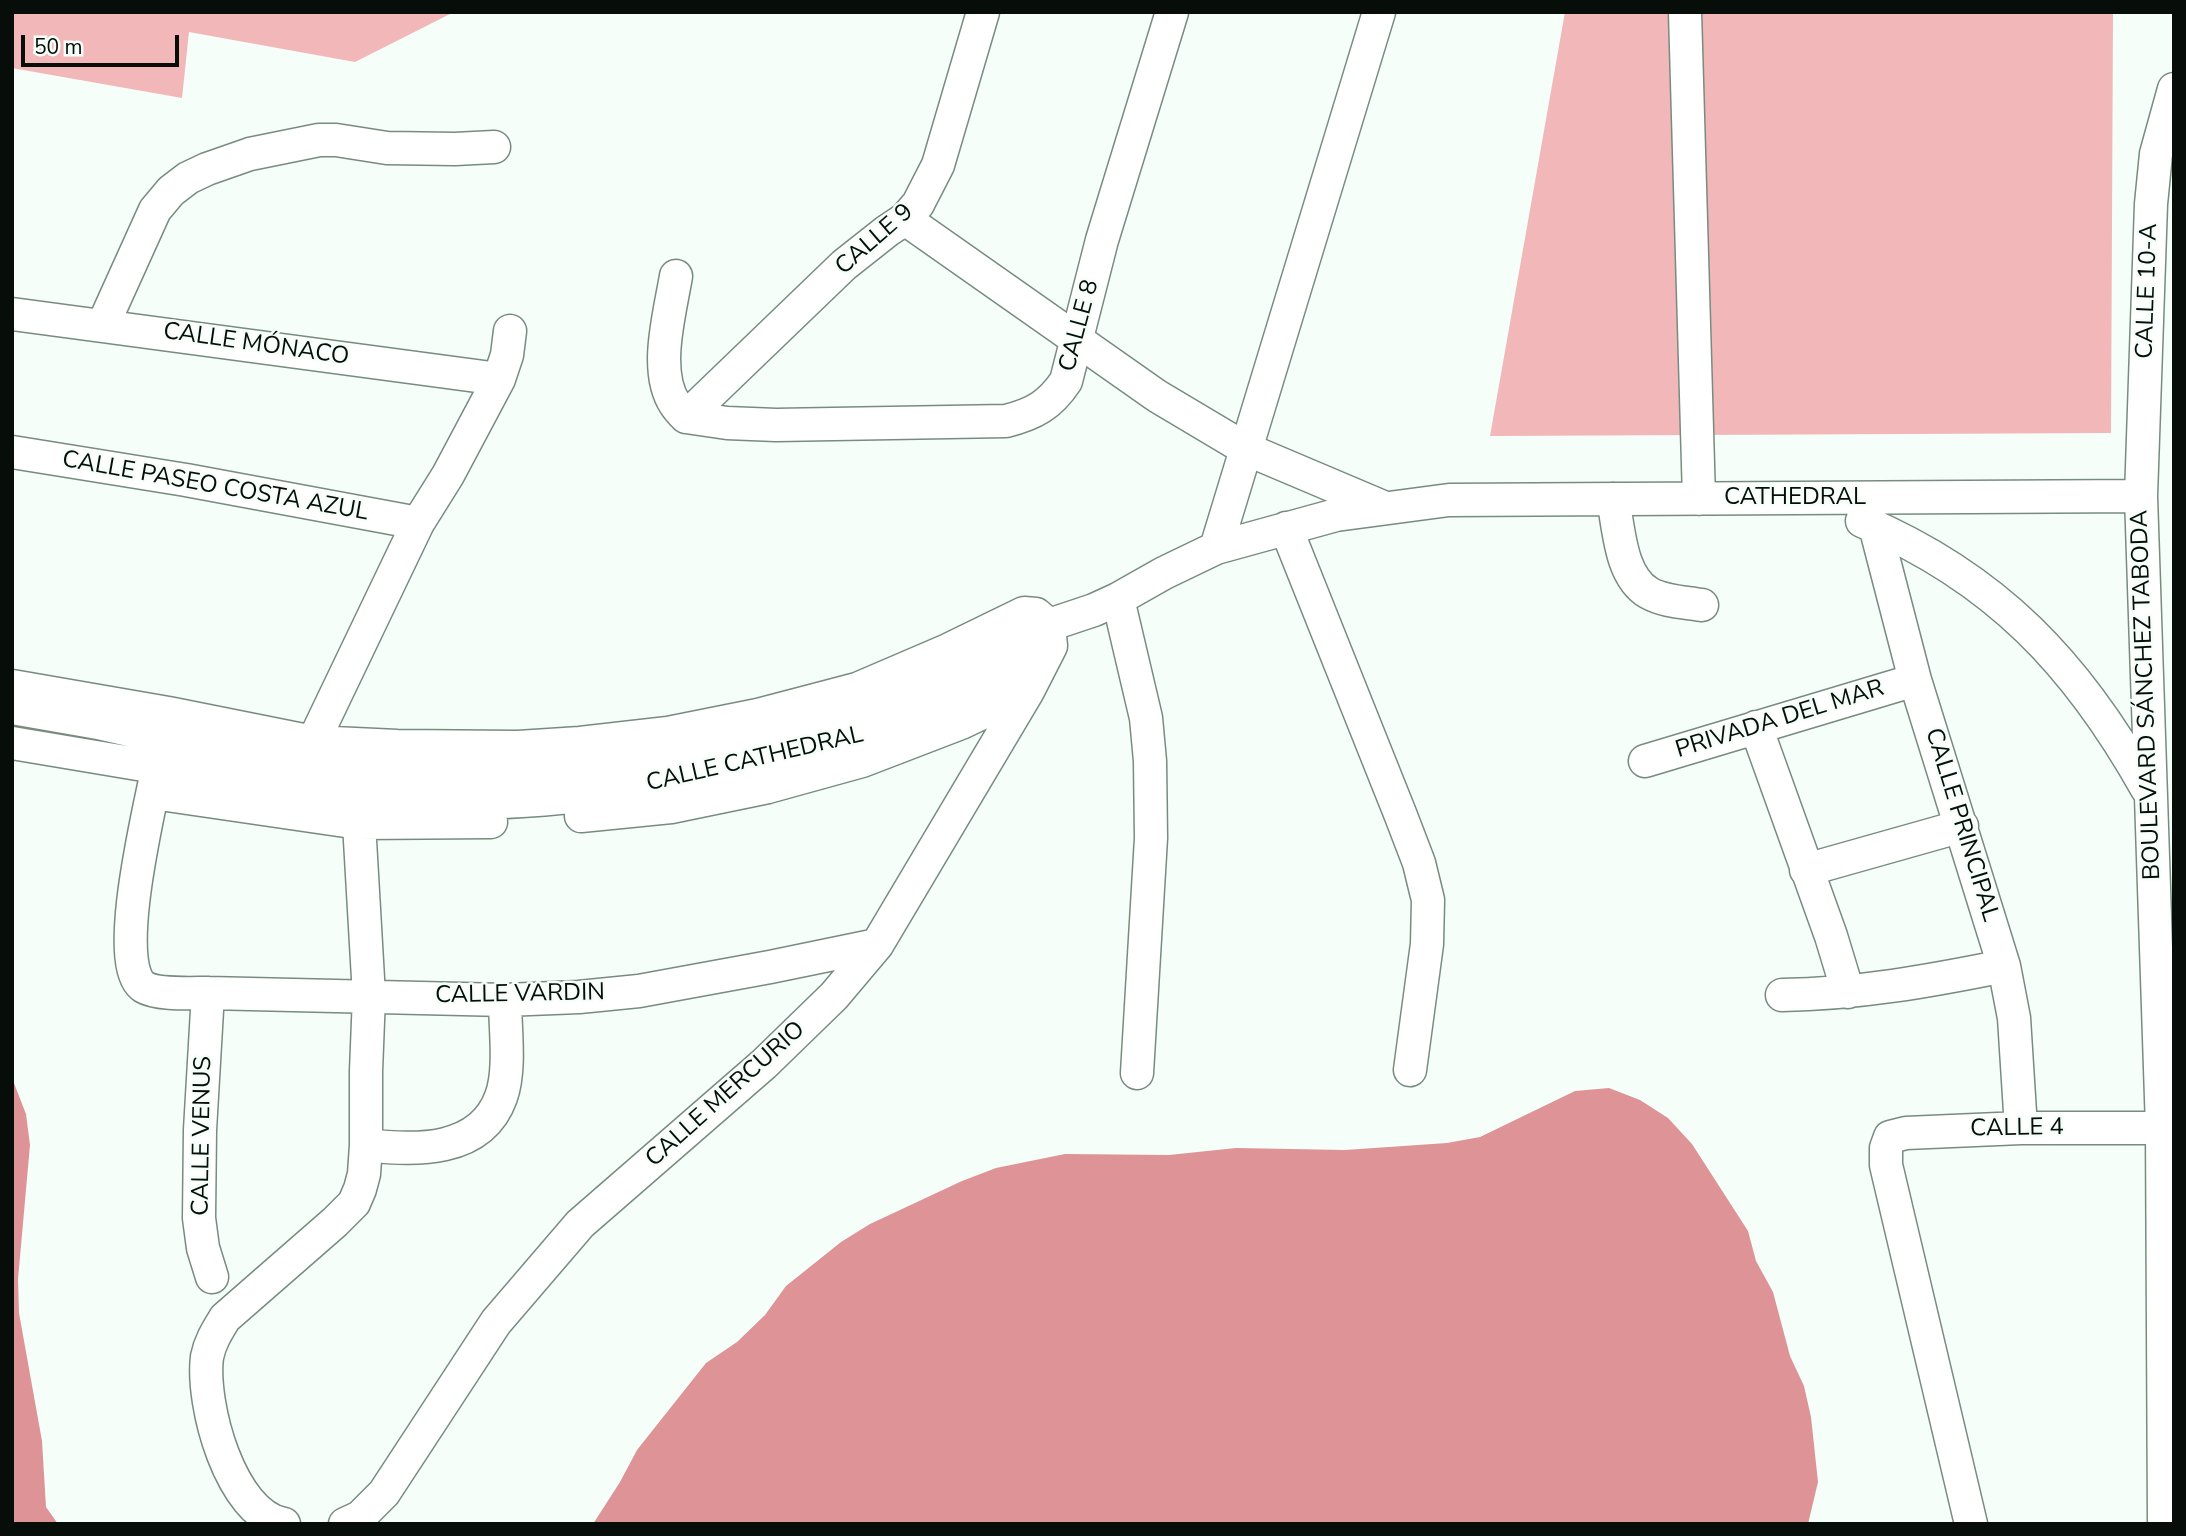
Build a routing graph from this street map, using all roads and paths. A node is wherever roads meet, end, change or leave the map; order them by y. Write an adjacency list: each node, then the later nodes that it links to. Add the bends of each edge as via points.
1 (983, 12): 7 (street, CALLE 9, via 938,165 923,197)
2 (1172, 12): 12 (street, CALLE 8, via 1102,240)
3 (1379, 12): 15 (street)
4 (1685, 12): 20 (street)
5 (2174, 89): 17 (street, CALLE 10-A, via 2156,154 2151,204)
6 (494, 147): 10 (street, via 387,148 318,140 250,154 207,169 171,191 155,210)
7 (905, 219): 12 (street); 14 (street, CALLE 9, via 844,265)
8 (676, 276): 14 (street, via 664,370 675,404)
9 (12, 314): 10 (street, CALLE MÓNACO)
10 (103, 324): 13 (street, CALLE MÓNACO)
11 (510, 331): 13 (street)
12 (1077, 342): 14 (street, CALLE 8, via 1066,381 1056,396 1026,416 1006,421 776,425); 15 (street, via 1157,397)
13 (499, 379): 23 (street)
14 (686, 417)
15 (1246, 449): 22 (street); 26 (street)
16 (12, 452): 23 (street, CALLE PASEO COSTA AZUL)
17 (2141, 496): 18 (street, CATHEDRAL); 30 (street, BOULEVARD SÁNCHEZ TABODA)
18 (1802, 498): 20 (street, CATHEDRAL); 24 (street)
19 (1613, 499): 20 (street, CATHEDRAL); 21 (street, CATHEDRAL); 28 (street, via 1624,553 1637,582 1665,599)
20 (1699, 499)
21 (1449, 500): 22 (street, CALLE CATHEDRAL)
22 (1384, 507): 25 (street, CALLE CATHEDRAL)
23 (418, 523): 38 (street)
24 (1875, 526): 31 (street, CALLE PRINCIPAL); 40 (street, via 1969,578 2045,644 2120,742)
25 (1286, 528): 26 (street, CALLE CATHEDRAL); 51 (street, via 1419,863 1428,900 1427,944)
26 (1216, 548): 27 (street, CALLE CATHEDRAL)
27 (1106, 604): 29 (street, CALLE CATHEDRAL); 52 (street, via 1146,718 1150,761 1151,838)
28 (1702, 605)
29 (1050, 636): 33 (street, CALLE MERCURIO); 38 (street, CALLE CATHEDRAL, via 817,723 715,748 602,767 528,772); 38 (street, via 1037,614 1024,613 857,689 668,733 518,747 397,746); 38 (street, CALLE CATHEDRAL, via 919,718 799,756 712,775 607,792 472,803 384,798)
30 (2160, 668): 40 (street, BOULEVARD SÁNCHEZ TABODA)
31 (1916, 680): 35 (street, PRIVADA DEL MAR); 42 (street, CALLE PRINCIPAL)
32 (12, 686): 38 (street, via 168,713)
33 (1028, 691): 41 (street, via 862,761 671,807 466,824); 44 (street, CALLE MERCURIO)
34 (12, 709): 38 (street)
35 (1756, 727): 37 (street, PRIVADA DEL MAR); 43 (street)
36 (12, 743): 39 (street)
37 (1645, 761)
38 (303, 765): 39 (street)
39 (155, 780): 41 (street); 47 (street, CALLE VARDIN, via 135,882 132,968 136,981 146,988)
40 (2150, 795): 54 (street, BOULEVARD SÁNCHEZ TABODA)
41 (359, 823): 49 (street)
42 (1962, 826): 43 (street); 45 (street, CALLE PRINCIPAL)
43 (1806, 870): 46 (street)
44 (877, 945): 50 (street, CALLE VARDIN, via 639,991); 58 (street, CALLE MERCURIO, via 834,996 764,1064 580,1224 496,1322 384,1493 360,1517)
45 (2004, 966): 46 (street); 53 (street, CALLE PRINCIPAL, via 2014,1018)
46 (1848, 992): 48 (street)
47 (208, 993): 49 (street, CALLE VARDIN); 56 (street, CALLE VENUS, via 199,1218)
48 (1782, 995)
49 (369, 996): 50 (street, CALLE VARDIN); 55 (street)
50 (505, 1000): 55 (street, via 502,1096 490,1118 476,1132 440,1146)
51 (1410, 1070)
52 (1136, 1073)
53 (2021, 1128): 54 (street, CALLE 4); 59 (street, CALLE 4, via 1906,1133 1890,1137 1886,1148 1886,1165)
54 (2168, 1128): 60 (street, BOULEVARD SÁNCHEZ TABODA)
55 (366, 1145): 57 (street, via 364,1174 354,1203 225,1318 208,1354 208,1401 232,1478 253,1506)
56 (212, 1277)
57 (284, 1524)
58 (345, 1524)
59 (1971, 1524)
60 (2164, 1524)

